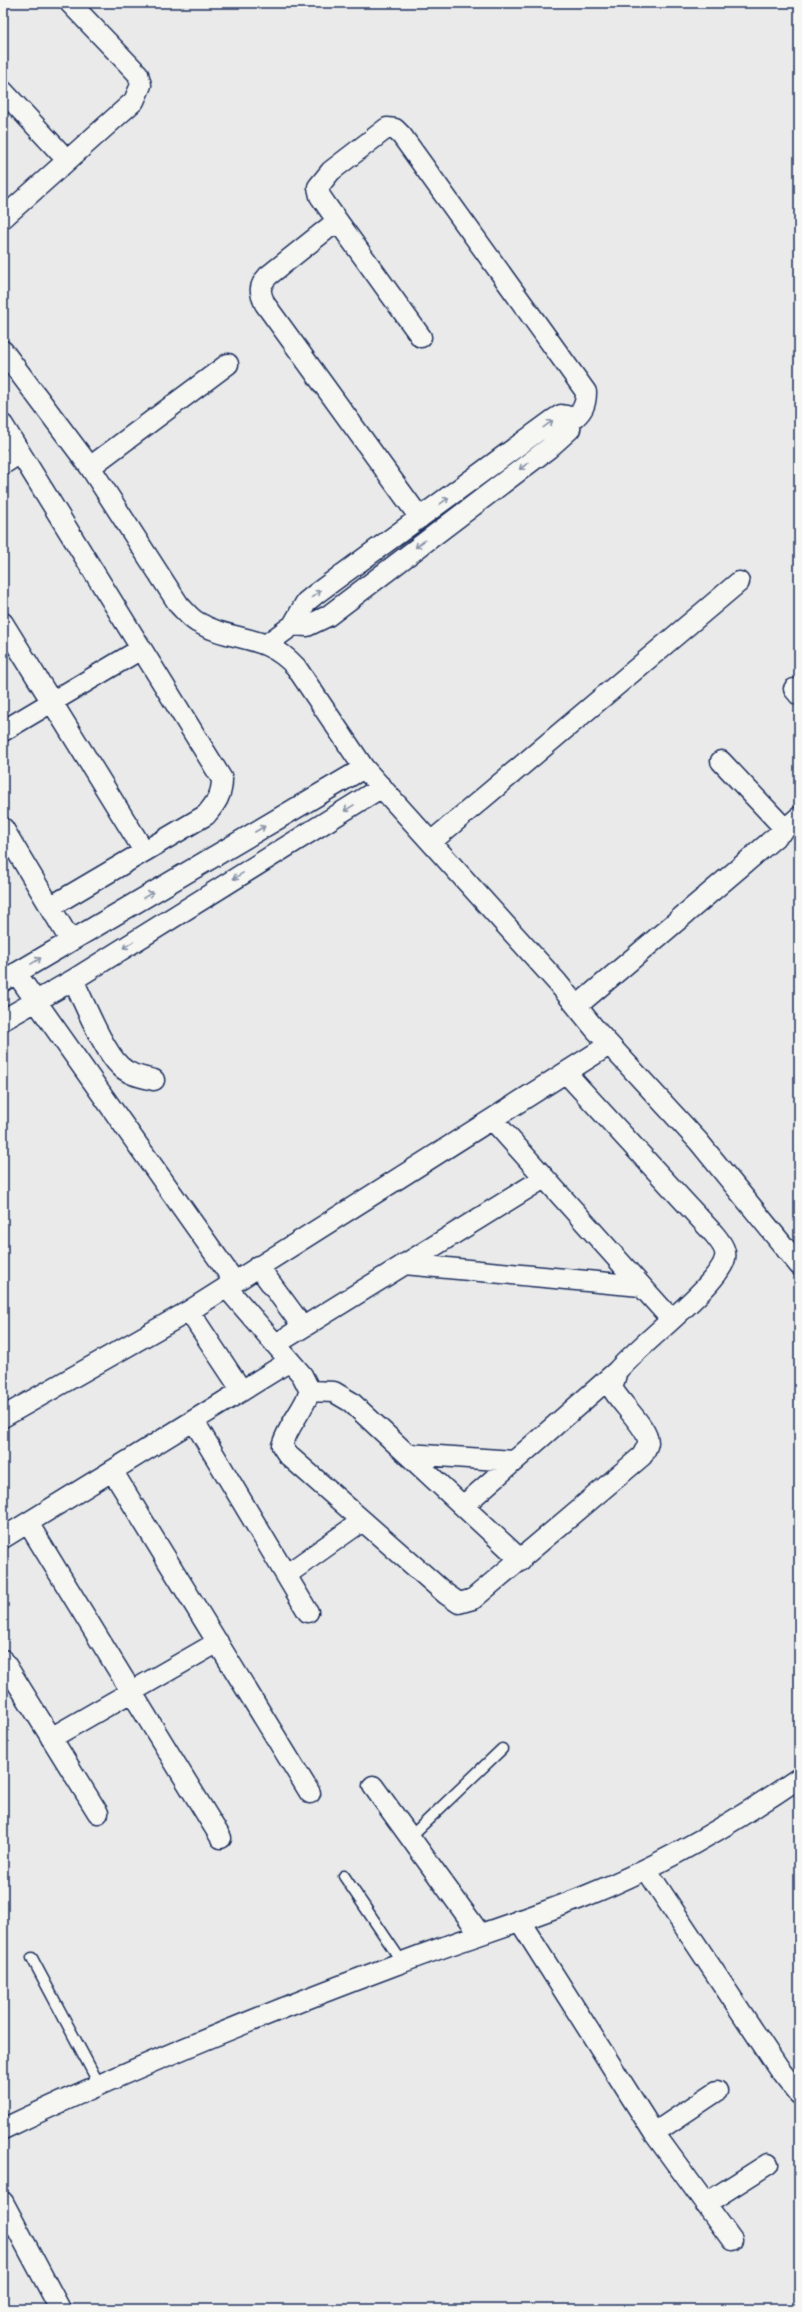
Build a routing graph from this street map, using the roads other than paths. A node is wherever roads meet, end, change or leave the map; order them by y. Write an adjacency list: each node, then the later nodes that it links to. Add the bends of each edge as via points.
1 (70, 3): 3 (street, via 138,74 141,85 134,101)
2 (3, 91): 3 (street)
3 (67, 160): 4 (street)
4 (3, 218)
5 (337, 221): 6 (street); 9 (street, via 320,196 318,187 322,179 379,133 387,128 395,129 586,392 586,404); 14 (street, via 268,276 260,285 260,294 264,304)
6 (421, 336)
7 (3, 351): 13 (street)
8 (228, 364): 13 (street)
9 (571, 421): 14 (street, one-way to 9, via 561,415 567,416); 17 (street, one-way to 17, via 570,429 550,448 328,616 307,626)
10 (3, 425): 11 (street)
11 (20, 453): 12 (street); 19 (street)
12 (3, 464)
13 (90, 467): 18 (street, via 180,605 196,622)
14 (420, 518): 17 (street, one-way to 14, via 306,602)
15 (740, 582): 27 (street)
16 (3, 623): 20 (street)
17 (293, 625): 18 (street)
18 (267, 644): 23 (street, via 284,654 296,667)
19 (141, 649): 20 (street); 28 (street, via 222,779 222,792 206,815)
20 (52, 702): 21 (street); 28 (street)
21 (3, 731)
22 (721, 761): 25 (street)
23 (364, 768): 24 (street); 30 (street, one-way to 23)
24 (382, 787): 27 (street); 32 (street, one-way to 32)
25 (792, 823): 34 (street)
26 (6, 840): 29 (street)
27 (431, 842): 34 (street)
28 (144, 851): 29 (street)
29 (50, 907): 30 (street)
30 (70, 940): 31 (street, one-way to 30)
31 (10, 977): 33 (street)
32 (73, 980): 33 (street); 38 (street, via 120,1067 134,1076)
33 (34, 1001): 35 (street); 44 (street)
34 (577, 1006): 36 (street)
35 (3, 1020)
36 (610, 1045): 37 (street); 42 (street, via 699,1142)
37 (566, 1072): 39 (street); 47 (street, via 722,1244 725,1257 720,1271)
38 (154, 1080)
39 (492, 1119): 40 (street); 43 (street)
40 (544, 1178): 41 (street); 45 (street)
41 (404, 1264): 45 (street); 48 (street)
42 (799, 1265)
43 (258, 1266): 44 (street); 48 (street)
44 (230, 1284): 46 (street); 49 (street)
45 (641, 1286): 47 (street)
46 (189, 1311): 53 (street); 54 (street)
47 (671, 1319): 51 (street)
48 (303, 1327): 49 (street)
49 (276, 1344): 50 (street)
50 (290, 1361): 52 (street, via 302,1375); 53 (street)
51 (617, 1371): 57 (street); 63 (street, via 612,1388 646,1433 648,1442 642,1456)
52 (310, 1391): 56 (street, via 334,1392 344,1396); 60 (street, via 305,1405 286,1431 282,1446 288,1455)
53 (242, 1392): 55 (street)
54 (3, 1417)
55 (194, 1421): 58 (street); 64 (street)
56 (408, 1454): 57 (street); 59 (street)
57 (514, 1461): 59 (street)
58 (113, 1472): 61 (street); 66 (street)
59 (462, 1506): 63 (street)
60 (362, 1521): 63 (street, via 459,1603 473,1599); 64 (street)
61 (28, 1523): 62 (street); 68 (street)
62 (3, 1538)
63 (521, 1560)
64 (286, 1575): 65 (street)
65 (308, 1612)
66 (218, 1642): 68 (street); 73 (street)
67 (3, 1660): 69 (street)
68 (132, 1692): 69 (street); 76 (street)
69 (51, 1738): 74 (street)
70 (502, 1749): 75 (lane)
71 (799, 1778): 77 (street, via 750,1811)
72 (373, 1786): 75 (street)
73 (310, 1794)
74 (98, 1813)
75 (410, 1837): 80 (street)
76 (221, 1838)
77 (646, 1869): 79 (street, via 588,1895); 85 (street, via 779,2069)
78 (344, 1876): 82 (lane)
79 (519, 1920): 80 (street); 87 (street)
80 (480, 1934): 82 (street)
81 (32, 1958): 83 (lane)
82 (402, 1962): 83 (street, via 212,2036)
83 (99, 2084): 86 (street)
84 (717, 2091): 87 (street)
85 (799, 2094)
86 (3, 2129)
87 (654, 2133): 90 (street)
88 (768, 2164): 90 (street)
89 (3, 2202): 92 (street)
90 (705, 2204): 91 (street)
91 (732, 2240)
92 (60, 2309)

